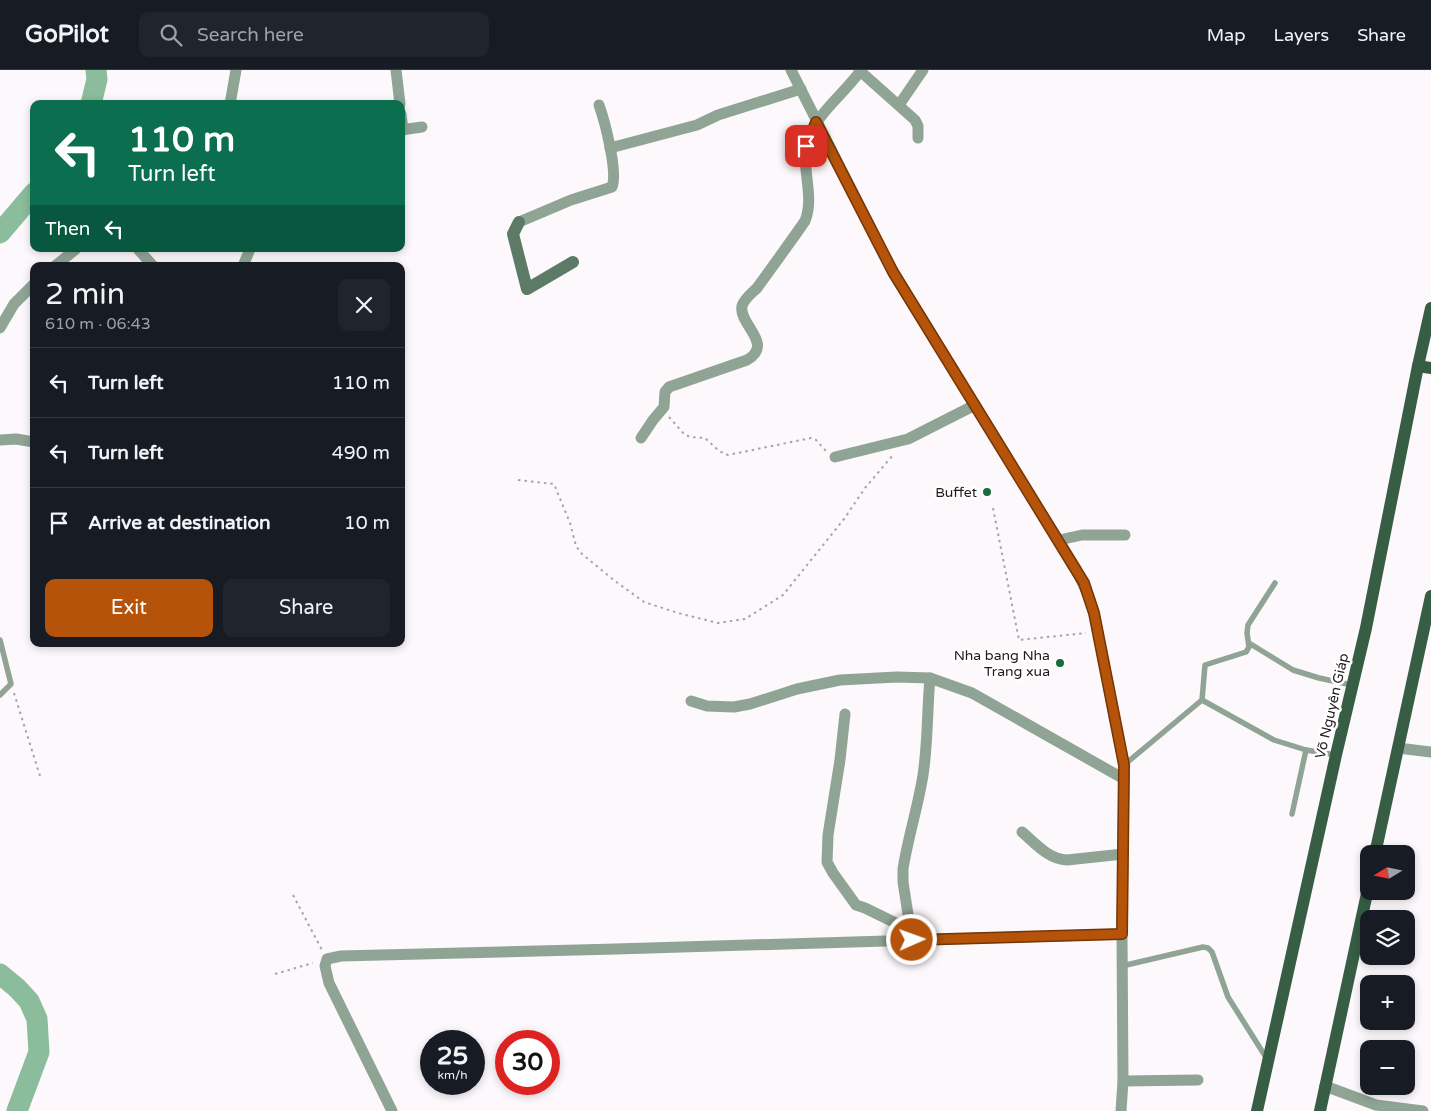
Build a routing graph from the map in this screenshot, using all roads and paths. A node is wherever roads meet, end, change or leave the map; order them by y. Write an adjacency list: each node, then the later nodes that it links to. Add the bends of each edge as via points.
1 (236, 70): 7 (street)
2 (396, 70): 8 (street)
3 (791, 70): 6 (street)
4 (923, 70): 9 (street)
5 (861, 71): 9 (street); 11 (street)
6 (801, 90): 11 (street); 15 (street, via 718,115 697,125)
7 (231, 100)
8 (400, 100)
9 (899, 105): 14 (street, via 917,123)
10 (599, 106): 15 (street)
11 (816, 122): 27 (street, via 893,272); 28 (street, via 806,146 809,194 805,222 742,307 755,337 756,353 747,360 669,386 665,392)
12 (422, 127): 13 (street)
13 (405, 130)
14 (918, 138)
15 (610, 148): 16 (street, via 614,175 612,187)
16 (519, 222): 21 (main road, via 513,234 527,289)
17 (72, 252): 19 (street)
18 (141, 252): 20 (street)
19 (60, 262)
20 (149, 262)
21 (573, 262)
22 (30, 288): 24 (street, via 14,304)
23 (1431, 308): 25 (main road, Võ Nguyên Giáp)
24 (0, 328)
25 (1418, 366): 26 (main road); 45 (main road, Võ Nguyên Giáp)
26 (1431, 368)
27 (975, 405): 30 (street); 37 (street)
28 (664, 407): 29 (street); 33 (path, via 684,434 705,438 728,455 811,438)
29 (642, 438)
30 (908, 438): 33 (street); 34 (path, via 783,595 745,619 724,623 644,602 582,554 576,546 554,484)
31 (0, 440): 32 (street)
32 (30, 442)
33 (835, 457)
34 (518, 480)
35 (993, 508): 40 (path, via 1019,640)
36 (1125, 535): 37 (street, via 1082,535)
37 (1059, 540): 40 (street, via 1084,583)
38 (1274, 584): 42 (lane, via 1248,626)
39 (1431, 596): 50 (main road)
40 (1098, 631): 54 (street)
41 (0, 640): 44 (lane)
42 (1249, 643): 45 (lane, via 1293,670); 47 (lane, via 1246,652 1205,665)
43 (930, 678): 48 (street, via 897,676 840,680 734,707); 56 (street, via 972,693); 64 (street, via 923,776 903,869)
44 (11, 684): 46 (lane); 55 (path)
45 (1352, 685): 53 (main road, Võ Nguyên Giáp)
46 (0, 695)
47 (1202, 700): 51 (lane, via 1274,740); 54 (lane)
48 (691, 702)
49 (845, 714): 64 (street, via 827,862 856,906)
50 (1398, 748): 52 (street); 59 (main road)
51 (1306, 750): 53 (lane); 57 (lane)
52 (1431, 752)
53 (1336, 755): 68 (main road, Võ Nguyên Giáp)
54 (1124, 765): 56 (street)
55 (40, 776)
56 (1124, 779): 60 (street)
57 (1292, 814)
58 (1022, 832): 60 (street, via 1058,859)
59 (1377, 845)
60 (1123, 854): 63 (street)
61 (293, 894): 65 (path)
62 (1366, 900): 71 (main road)
63 (1122, 934): 64 (street); 66 (street)
64 (911, 935): 65 (street)
65 (327, 959): 67 (path); 73 (street, via 325,966 329,983)
66 (1122, 966): 68 (lane, via 1208,948 1228,997); 70 (street)
67 (274, 974)
68 (1268, 1060): 75 (main road, Võ Nguyên Giáp)
69 (1198, 1080): 70 (street)
70 (1123, 1081): 74 (street)
71 (1325, 1086): 72 (street); 76 (main road)
72 (1377, 1108): 77 (street)
73 (392, 1111)
74 (1121, 1111)
75 (1257, 1111)
76 (1320, 1111)
77 (1423, 1111)

